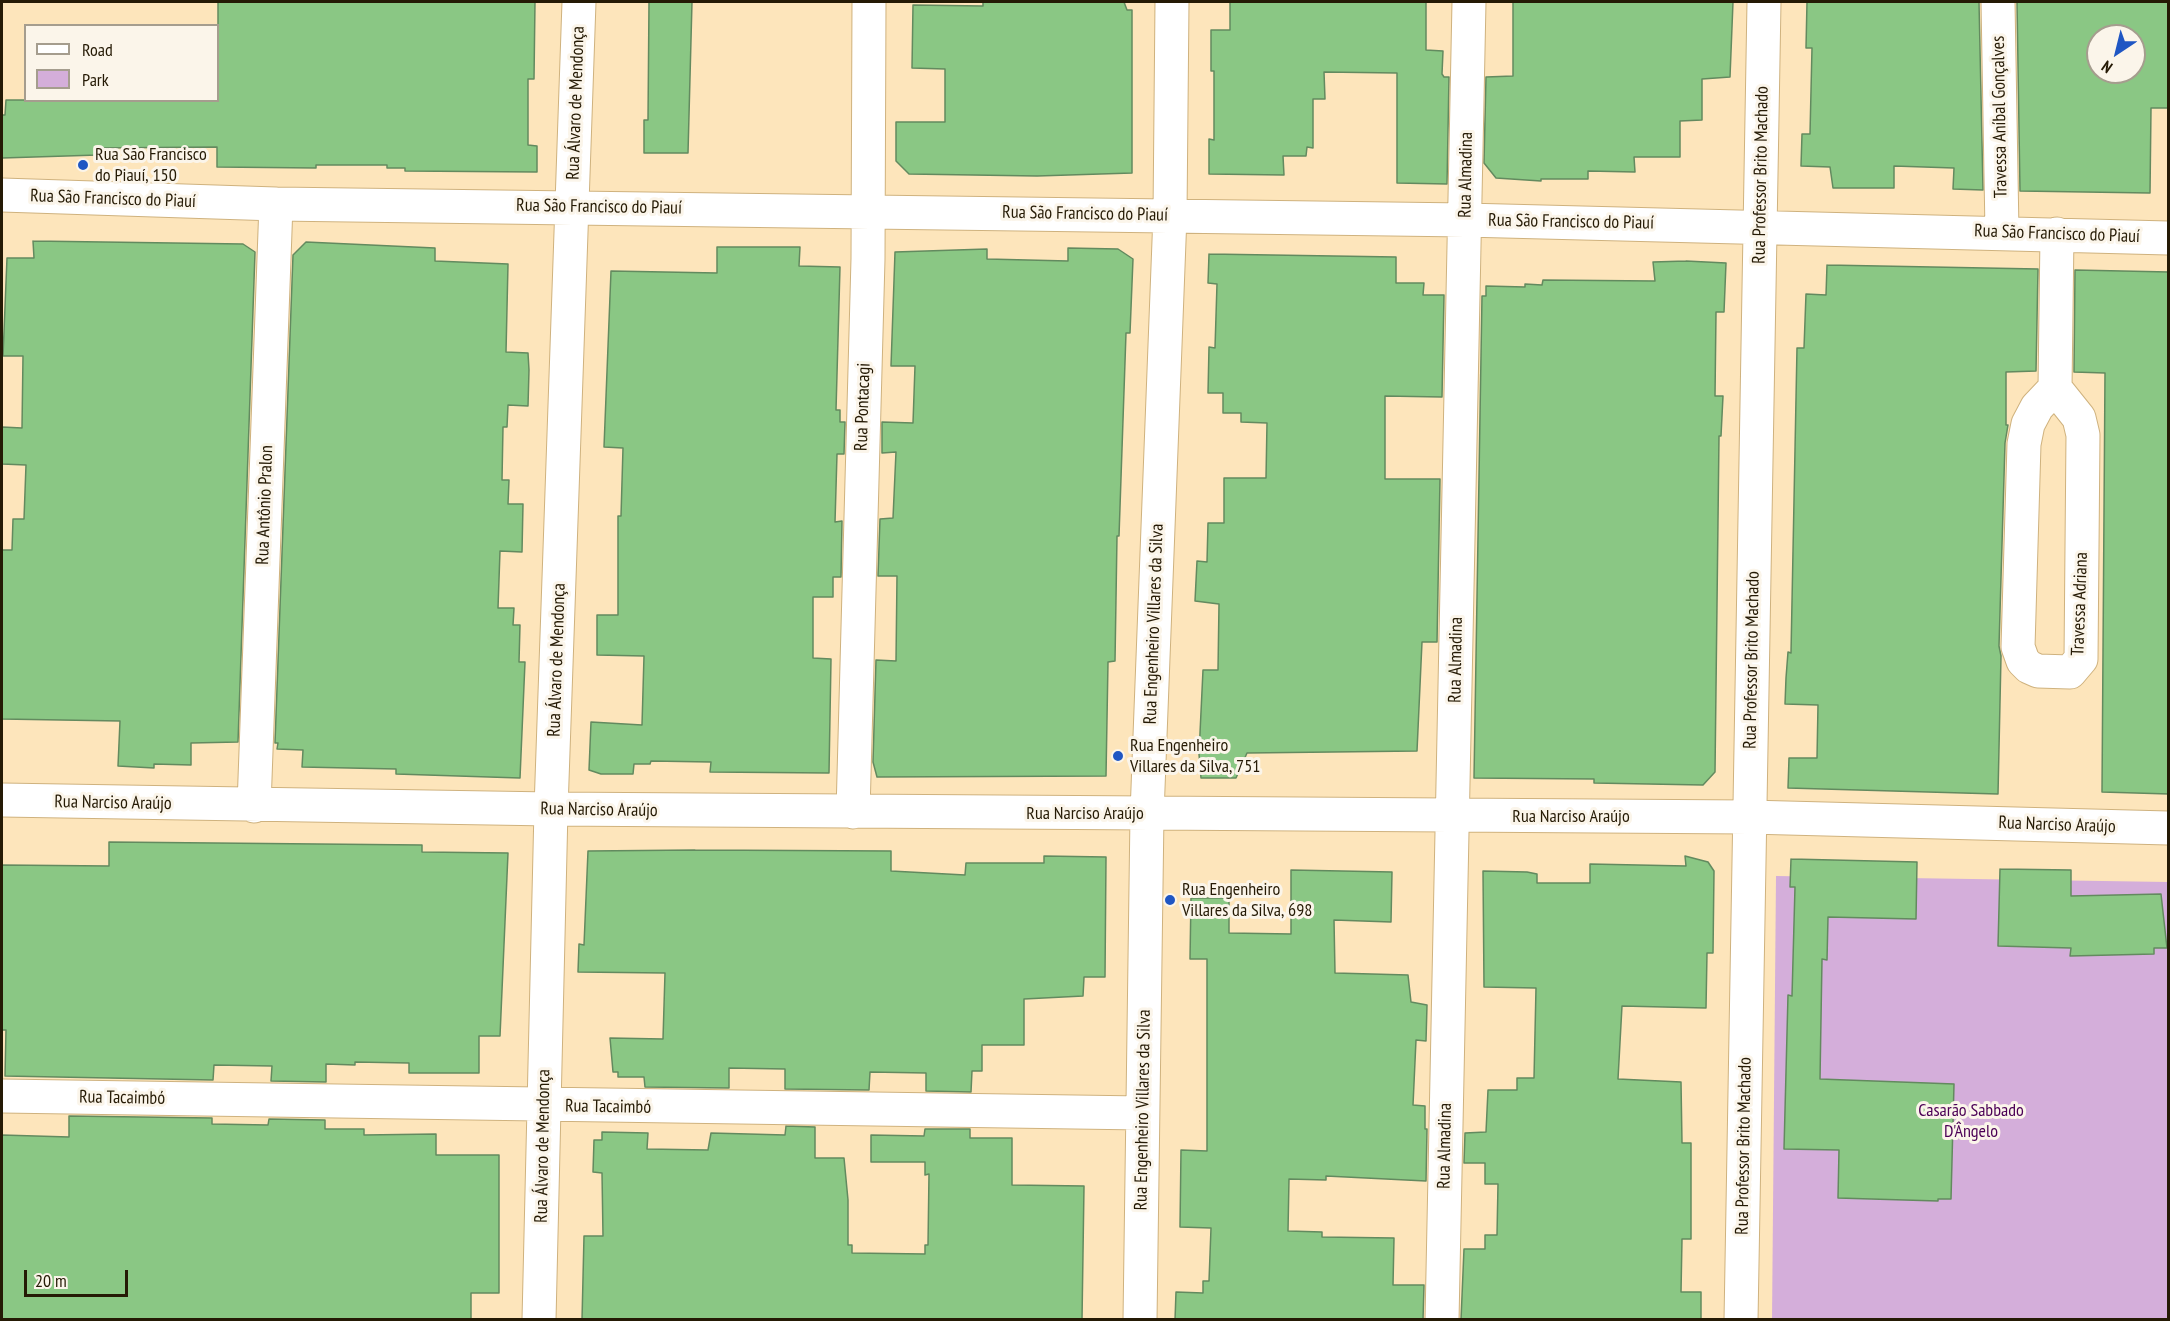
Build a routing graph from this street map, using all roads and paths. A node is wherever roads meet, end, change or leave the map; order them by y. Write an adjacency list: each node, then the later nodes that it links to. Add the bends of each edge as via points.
1 (579, 2): 9 (street, Rua Álvaro de Mendonça)
2 (869, 2): 10 (street, Rua Pontacagi)
3 (1172, 2): 11 (street, Rua Engenheiro Villares da Silva)
4 (1469, 2): 12 (street, Rua Almadina)
5 (1764, 2): 13 (street, Rua Professor Brito Machado)
6 (1998, 2): 14 (street, Travessa Aníbal Gonçalves)
7 (2, 195): 8 (street, Rua São Francisco do Piauí)
8 (276, 204): 9 (street, Rua São Francisco do Piauí); 19 (street, Rua Antônio Pralon)
9 (572, 207): 10 (street, Rua São Francisco do Piauí); 20 (street, Rua Álvaro de Mendonça)
10 (868, 211): 11 (street, Rua São Francisco do Piauí); 21 (street, Rua Pontacagi)
11 (1170, 215): 12 (street, Rua São Francisco do Piauí); 22 (street, Rua Engenheiro Villares da Silva)
12 (1465, 220): 13 (street, Rua São Francisco do Piauí); 23 (street, Rua Almadina)
13 (1761, 226): 14 (street, Rua São Francisco do Piauí); 24 (street, Rua Professor Brito Machado)
14 (2002, 232): 15 (street, Rua São Francisco do Piauí)
15 (2056, 234): 16 (street, Rua São Francisco do Piauí); 17 (street)
16 (2169, 238)
17 (2055, 388): 17 (street, Travessa Adriana, via 2079,418 2083,435 2081,659 2070,672 2029,667 2018,647 2024,444 2037,407)
18 (2, 800): 19 (street, Rua Narciso Araújo)
19 (254, 806): 20 (street, Rua Narciso Araújo)
20 (551, 810): 21 (street, Rua Narciso Araújo); 27 (street, Rua Álvaro de Mendonça)
21 (853, 812): 22 (street, Rua Narciso Araújo)
22 (1147, 814): 23 (street, Rua Narciso Araújo); 28 (street, Rua Engenheiro Villares da Silva)
23 (1452, 817): 24 (street, Rua Narciso Araújo); 31 (street, Rua Almadina)
24 (1749, 817): 25 (street, Rua Narciso Araújo); 32 (street, Rua Professor Brito Machado)
25 (2169, 828)
26 (2, 1096): 27 (street, Rua Tacaimbó)
27 (543, 1106): 28 (street, Rua Tacaimbó); 29 (street, Rua Álvaro de Mendonça)
28 (1143, 1113): 30 (street, Rua Engenheiro Villares da Silva)
29 (539, 1320)
30 (1140, 1320)
31 (1442, 1320)
32 (1741, 1320)

